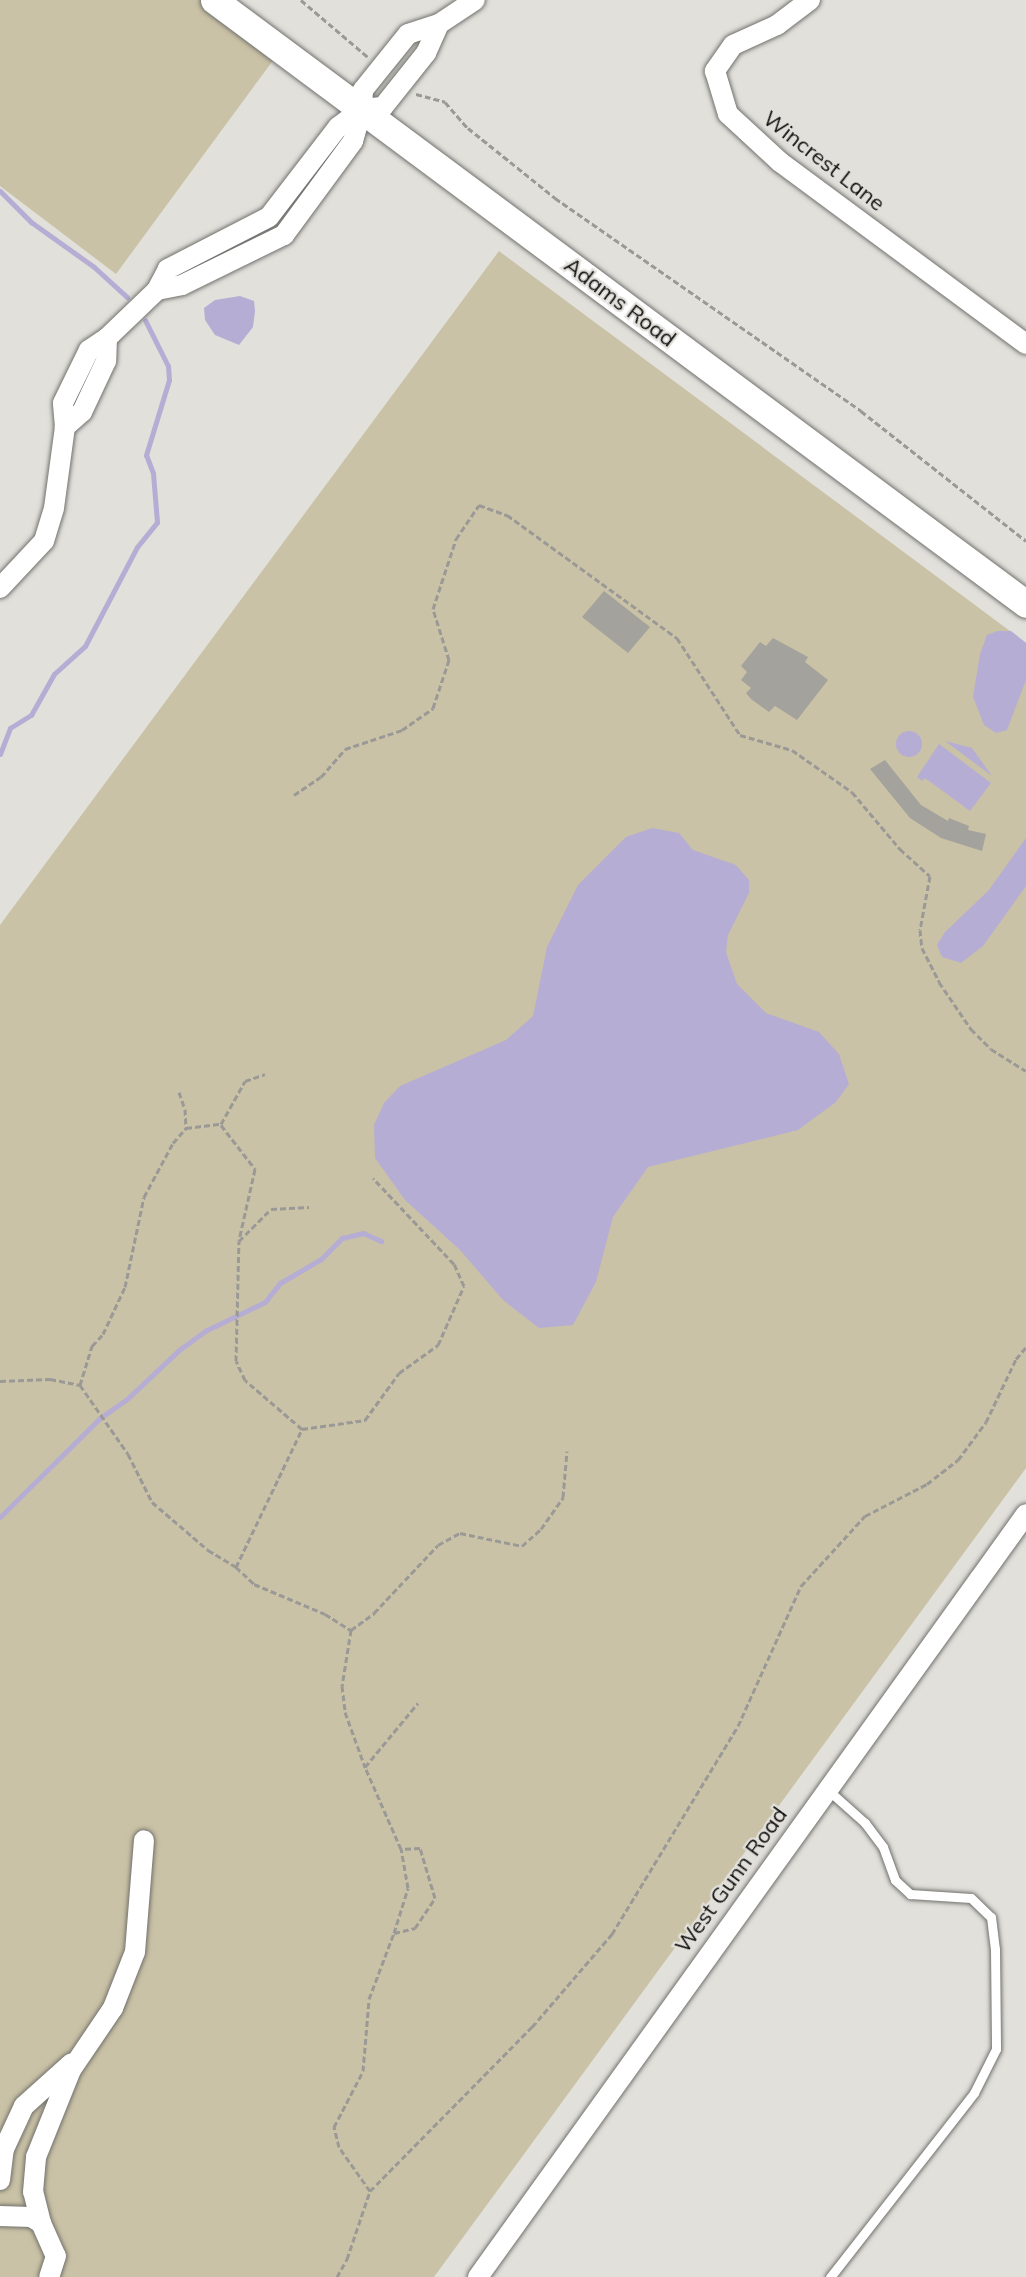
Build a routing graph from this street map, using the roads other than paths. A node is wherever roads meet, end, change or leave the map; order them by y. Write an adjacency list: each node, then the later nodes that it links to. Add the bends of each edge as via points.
1 (214, 0): 5 (main road, Adams Road)
2 (475, 0): 4 (street)
3 (810, 0): 9 (street, Wincrest Lane, via 777,25 733,45 715,71 728,114 780,162)
4 (439, 24): 5 (street, via 426,53 383,107); 5 (street, via 408,34 363,90)
5 (362, 109): 6 (street, via 338,126 269,217); 7 (street, via 353,141 284,235); 11 (main road, Adams Road)
6 (255, 225): 7 (street); 8 (street, via 168,269)
7 (270, 243): 8 (street, via 182,285)
8 (157, 290): 10 (street, via 107,338 106,361 82,412 65,427 54,508 44,541)
9 (1026, 344)
10 (0, 588)
11 (1026, 604)
12 (1026, 1514): 13 (street, West Gunn Road)
13 (826, 1789): 20 (street, West Gunn Road); 21 (lane, via 865,1823 883,1847 895,1880 910,1894 971,1898 992,1917 996,2049 974,2093)
14 (144, 1840): 15 (street, via 135,1952 113,2008)
15 (77, 2060): 16 (street, via 24,2106 4,2148); 18 (street, via 36,2157 33,2192)
16 (0, 2180)
17 (0, 2216): 18 (street, via 19,2215)
18 (41, 2223): 19 (street, via 56,2256)
19 (50, 2277)
20 (478, 2277)
21 (830, 2277)

